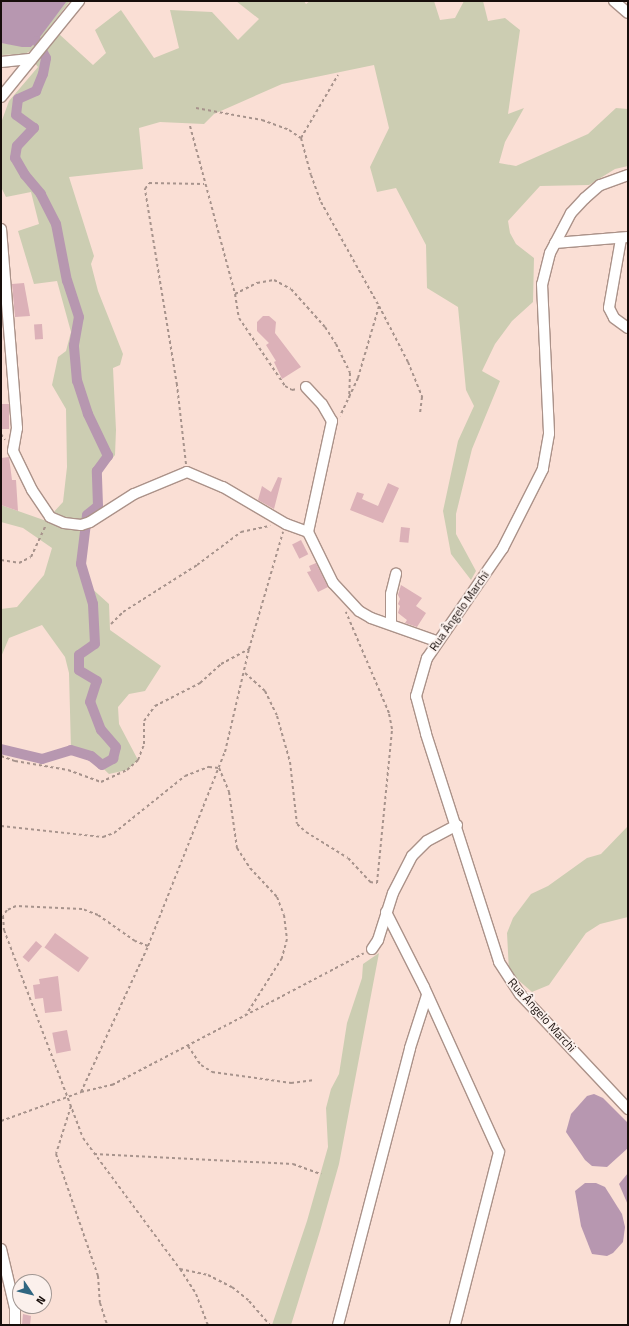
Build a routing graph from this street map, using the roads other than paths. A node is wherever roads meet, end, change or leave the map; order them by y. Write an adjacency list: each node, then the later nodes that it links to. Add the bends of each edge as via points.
1 (79, 1): 2 (street)
2 (38, 51): 3 (street); 4 (street)
3 (1, 62)
4 (1, 97)
5 (628, 175): 8 (street, Rua Ângelo Marchi, via 600,185 585,198 571,213)
6 (1, 229): 11 (street, via 17,428 13,451 32,490 50,517 64,523 87,523 134,494 187,472 223,487 286,524)
7 (624, 238): 8 (street); 9 (street, via 609,308 614,318)
8 (555, 243): 14 (street, Rua Ângelo Marchi, via 542,284 549,434 544,469 502,548)
9 (628, 328)
10 (306, 387): 11 (street, via 322,404 332,421)
11 (308, 532): 13 (street, via 333,583 359,611)
12 (396, 574): 13 (street, via 391,594)
13 (390, 624): 14 (street)
14 (436, 641): 15 (street, Rua Ângelo Marchi, via 421,672 416,696)
15 (457, 825): 16 (street, via 420,846 393,894); 19 (street, Rua Ângelo Marchi, via 499,962 507,977)
16 (386, 912): 17 (street, via 378,940); 18 (street)
17 (372, 949)
18 (427, 995): 22 (street, via 410,1048); 23 (street, via 498,1152)
19 (628, 1109)
20 (1, 1249): 21 (street, via 15,1308)
21 (15, 1325)
22 (338, 1325)
23 (455, 1325)

